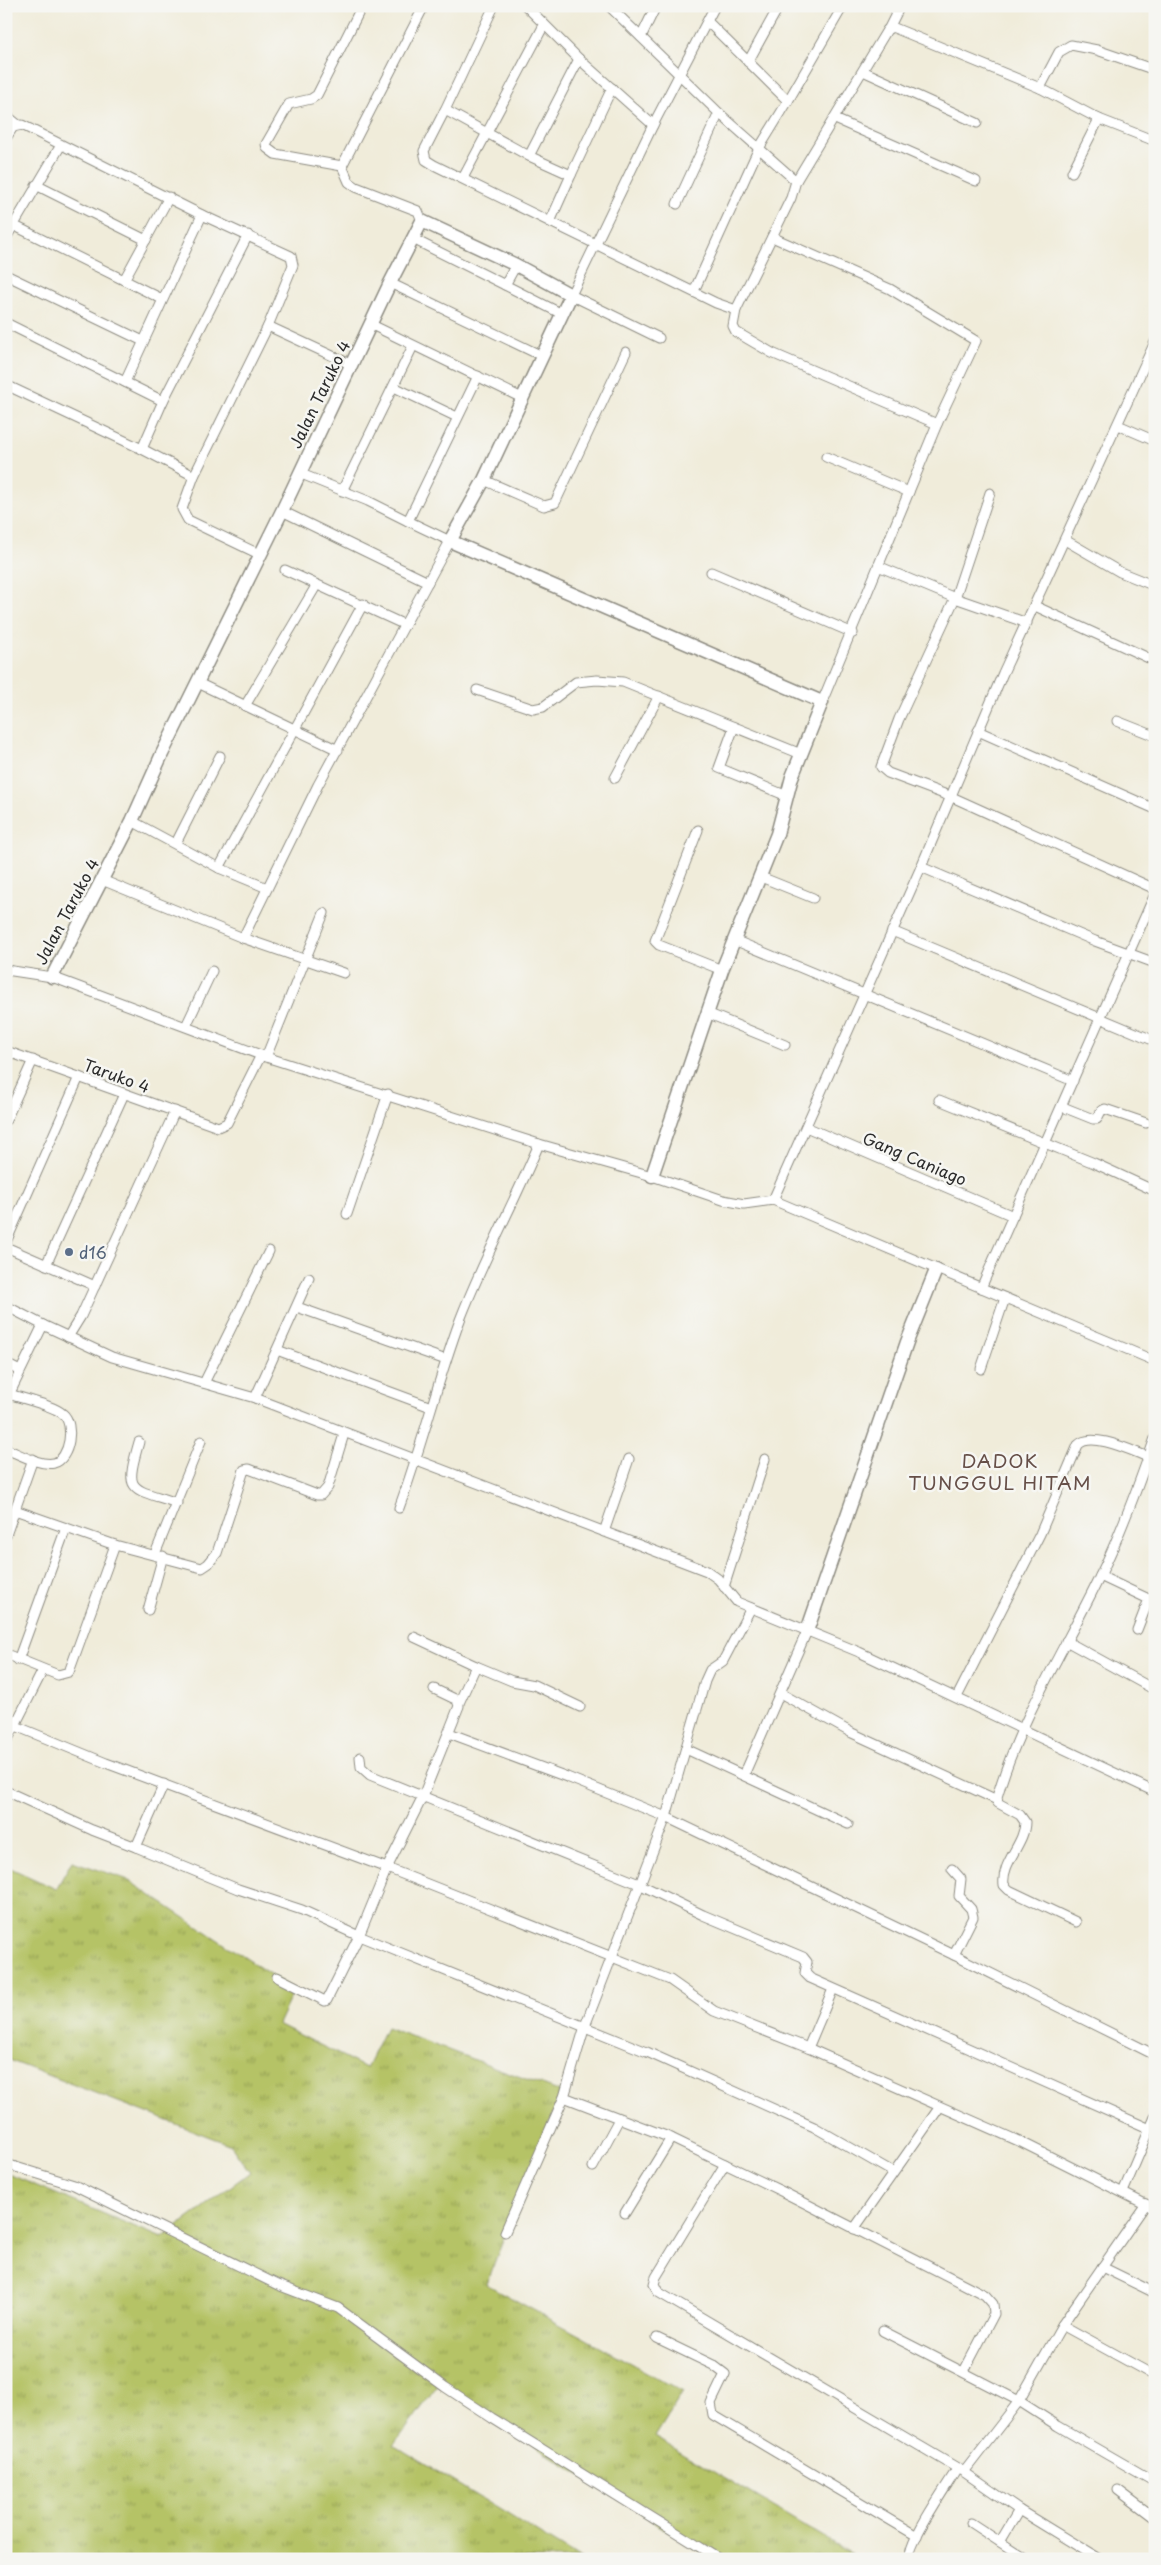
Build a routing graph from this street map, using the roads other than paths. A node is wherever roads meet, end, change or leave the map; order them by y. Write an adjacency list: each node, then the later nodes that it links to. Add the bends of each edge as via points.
1 (362, 6): 37 (street, via 317,95 289,104 266,144 276,154)
2 (424, 6): 37 (street)
3 (494, 6): 23 (street)
4 (526, 6): 12 (street)
5 (609, 6): 14 (street)
6 (656, 6): 14 (street)
7 (715, 6): 11 (street)
8 (779, 6): 16 (street)
9 (843, 6): 22 (street)
10 (900, 6): 13 (street)
11 (708, 22): 16 (street); 19 (street)
12 (544, 25): 15 (street); 31 (street)
13 (889, 28): 18 (street); 21 (street)
14 (641, 37): 19 (street)
15 (579, 59): 20 (street); 36 (street)
16 (748, 62): 22 (street)
17 (1155, 70): 21 (street, via 1097,50 1071,45 1059,52)
18 (863, 71): 27 (street); 28 (street)
19 (680, 75): 24 (street); 30 (street)
20 (612, 88): 30 (street); 39 (street)
21 (1040, 88): 26 (street)
22 (788, 100): 35 (street)
23 (445, 110): 31 (street); 40 (street, via 424,156 434,165)
24 (719, 113): 35 (street); 45 (street)
25 (6, 115): 29 (street)
26 (1099, 119): 33 (street); 38 (street)
27 (835, 120): 41 (street); 42 (street)
28 (977, 123)
29 (17, 124): 32 (street); 34 (street)
30 (653, 125): 55 (street)
31 (486, 133): 36 (street); 40 (street)
32 (6, 138)
33 (1155, 140)
34 (61, 145): 43 (street); 44 (street)
35 (758, 150): 41 (street); 61 (street)
36 (529, 156): 39 (street)
37 (342, 166): 47 (street, via 349,182 356,187 418,211)
38 (1072, 172)
39 (571, 175): 48 (street)
40 (463, 178): 48 (street)
41 (796, 181): 51 (street)
42 (976, 181)
43 (36, 185): 49 (street); 54 (street)
44 (169, 197): 46 (street); 54 (street)
45 (677, 204)
46 (202, 215): 50 (street); 63 (street)
47 (422, 221): 53 (street, Jalan Taruko 4); 56 (street)
48 (550, 222): 55 (street)
49 (13, 225): 52 (street); 58 (street)
50 (248, 235): 68 (street, via 288,253 293,260); 81 (street)
51 (772, 237): 64 (street); 83 (street, via 890,289 975,339)
52 (6, 238)
53 (413, 239): 59 (street, Jalan Taruko 4); 60 (street)
54 (146, 240): 58 (street)
55 (596, 244): 61 (street); 62 (street)
56 (516, 265): 60 (street); 62 (street)
57 (6, 275): 70 (street)
58 (124, 280): 63 (street)
59 (390, 283): 67 (street, Jalan Taruko 4); 74 (street)
60 (506, 285): 65 (street)
61 (694, 291): 64 (street)
62 (571, 295): 65 (street); 69 (street)
63 (162, 299): 70 (street)
64 (736, 310): 83 (street, via 733,326 740,337)
65 (562, 314): 74 (street)
66 (6, 323): 77 (street)
67 (370, 324): 72 (street); 75 (street, Jalan Taruko 4)
68 (268, 326): 75 (street); 89 (street)
69 (659, 338)
70 (143, 341): 77 (street)
71 (1155, 342): 84 (street)
72 (413, 346): 76 (street); 79 (street)
73 (626, 352): 90 (street, via 555,503 544,506)
74 (542, 356): 80 (street)
75 (352, 365): 88 (street, Jalan Taruko 4)
76 (478, 376): 80 (street); 82 (street)
77 (125, 382): 81 (street)
78 (6, 385): 86 (street)
79 (394, 387): 82 (street); 91 (street)
80 (522, 398): 90 (street)
81 (162, 401): 86 (street)
82 (457, 418): 95 (street)
83 (937, 424): 92 (street)
84 (1118, 425): 85 (street); 96 (street)
85 (1155, 441)
86 (142, 449): 89 (street)
87 (826, 457): 92 (street)
88 (299, 473): 91 (street); 94 (street, Jalan Taruko 4)
89 (194, 476): 98 (street, via 182,509 185,518)
90 (484, 480): 97 (street)
91 (342, 491): 95 (street)
92 (908, 492): 99 (street)
93 (990, 493): 105 (street)
94 (282, 511): 98 (street, Jalan Taruko 4); 102 (street)
95 (408, 521): 97 (street)
96 (1064, 540): 104 (street, via 1120,572); 107 (street)
97 (450, 541): 102 (street); 115 (street)
98 (261, 554): 112 (street, Jalan Taruko 4)
99 (878, 566): 105 (street); 110 (street)
100 (285, 570): 103 (street)
101 (711, 572): 110 (street)
102 (428, 582): 109 (street)
103 (316, 586): 106 (street); 116 (street)
104 (1155, 586)
105 (955, 598): 108 (street); 127 (street, via 881,762 883,770 888,773)
106 (363, 604): 109 (street); 119 (street)
107 (1035, 606): 108 (street); 111 (street)
108 (1027, 623): 120 (street)
109 (405, 625): 122 (street)
110 (853, 633): 115 (street)
111 (1155, 661)
112 (198, 683): 116 (street); 129 (street, Jalan Taruko 4)
113 (477, 690): 114 (street, via 533,710 543,707 569,685 587,680 623,682)
114 (659, 696): 118 (street); 125 (street)
115 (822, 702): 123 (street)
116 (245, 706): 119 (street)
117 (1117, 720): 121 (street)
118 (734, 727): 123 (street); 126 (street, via 719,768)
119 (292, 730): 122 (street); 133 (street)
120 (978, 731): 127 (street); 128 (street)
121 (1155, 736)
122 (338, 750): 136 (street)
123 (801, 754): 126 (street)
124 (220, 756): 131 (street)
125 (615, 778)
126 (787, 796): 134 (street)
127 (952, 797): 132 (street); 137 (street)
128 (1155, 809)
129 (132, 821): 131 (street); 135 (street, Jalan Taruko 4)
130 (698, 830): 148 (street, via 655,941)
131 (176, 843): 133 (street)
132 (921, 867): 141 (street); 144 (street, via 1095,941)
133 (219, 868): 136 (street)
134 (761, 877): 139 (street); 143 (street)
135 (102, 880): 142 (street); 151 (street, Jalan Taruko 4)
136 (267, 888): 142 (street)
137 (1155, 889)
138 (1155, 894): 144 (street)
139 (813, 898)
140 (324, 913): 145 (street)
141 (892, 931): 152 (street); 154 (street)
142 (243, 938): 145 (street)
143 (734, 940): 148 (street); 152 (street)
144 (1129, 952): 146 (street); 154 (street)
145 (303, 960): 150 (street); 159 (street)
146 (1155, 963)
147 (6, 970): 151 (street, Jalan Taruko 4)
148 (722, 970): 153 (street)
149 (212, 972): 155 (street)
150 (344, 973)
151 (52, 977): 155 (street)
152 (864, 995): 162 (street); 170 (street)
153 (707, 1013): 157 (street); 173 (street)
154 (1100, 1017): 156 (street); 162 (street)
155 (186, 1026): 159 (street)
156 (1155, 1041)
157 (785, 1045)
158 (6, 1051): 160 (street, Taruko 4)
159 (264, 1056): 164 (street); 167 (street, Taruko 4, via 228,1123 218,1128)
160 (33, 1060): 161 (street, Taruko 4); 168 (street)
161 (79, 1077): 163 (street, Taruko 4); 178 (street)
162 (1073, 1081): 166 (street)
163 (124, 1094): 167 (street, Taruko 4); 181 (street)
164 (388, 1094): 171 (street); 176 (street)
165 (939, 1100): 172 (street)
166 (1063, 1107): 169 (street, via 1093,1119 1105,1109); 172 (street)
167 (175, 1111): 184 (street)
168 (6, 1120)
169 (1146, 1123)
170 (806, 1126): 175 (street); 177 (street, Gang Caniago)
171 (539, 1144): 173 (street); 192 (street, via 469,1299)
172 (1046, 1145): 174 (street); 177 (street)
173 (652, 1176): 175 (street, via 723,1200 744,1204)
174 (1155, 1191)
175 (773, 1200): 182 (street)
176 (347, 1214)
177 (1013, 1216): 185 (street)
178 (6, 1242)
179 (6, 1247): 181 (street)
180 (269, 1251): 197 (street)
181 (46, 1265): 184 (street)
182 (936, 1270): 185 (street); 225 (street, via 907,1342)
183 (309, 1278): 188 (street)
184 (95, 1286): 190 (street)
185 (981, 1288): 186 (street)
186 (1005, 1298): 193 (street); 195 (street)
187 (6, 1306): 189 (street)
188 (297, 1306): 191 (street); 192 (street)
189 (43, 1325): 190 (street); 196 (street)
190 (68, 1337): 197 (street, via 112,1358)
191 (277, 1350): 199 (street); 200 (street)
192 (446, 1360): 200 (street)
193 (1155, 1361)
194 (6, 1364): 196 (street)
195 (981, 1369)
196 (20, 1371): 198 (street)
197 (204, 1383): 199 (street)
198 (8, 1398): 208 (street, via 60,1411 68,1419 70,1429 62,1458 52,1464)
199 (255, 1398): 201 (street)
200 (431, 1407): 207 (street)
201 (344, 1434): 207 (street); 218 (street, via 325,1492 317,1495 246,1469 217,1553 208,1564 199,1568)
202 (1155, 1438): 206 (street)
203 (201, 1441): 211 (street)
204 (139, 1442): 211 (street, via 131,1472 132,1483 137,1489)
205 (6, 1449): 208 (street)
206 (1148, 1457): 219 (street); 235 (street, via 1096,1440 1085,1440 1078,1445 1040,1534)
207 (417, 1458): 212 (street); 215 (street)
208 (33, 1459): 213 (street)
209 (628, 1459): 215 (street)
210 (765, 1459): 220 (street)
211 (177, 1503): 218 (street)
212 (399, 1508)
213 (15, 1510): 214 (street); 216 (street)
214 (66, 1528): 217 (street); 229 (street)
215 (604, 1532): 220 (street, via 707,1571)
216 (6, 1535)
217 (115, 1545): 218 (street); 231 (street, via 68,1672 60,1675)
218 (159, 1555): 223 (street)
219 (1100, 1576): 221 (street); 227 (street)
220 (724, 1587): 222 (street, via 732,1599)
221 (1152, 1600): 224 (street)
222 (751, 1608): 225 (street); 242 (street, via 723,1661 710,1670)
223 (148, 1610)
224 (1138, 1630)
225 (807, 1631): 234 (street); 235 (street)
226 (414, 1637): 230 (street)
227 (1066, 1641): 233 (street); 239 (street)
228 (6, 1654): 229 (street)
229 (18, 1660): 231 (street)
230 (476, 1666): 236 (street); 237 (street, via 512,1681 534,1685)
231 (42, 1670): 238 (street)
232 (434, 1689): 236 (street)
233 (1155, 1690)
234 (782, 1694): 244 (street); 249 (street, via 852,1733)
235 (957, 1697): 239 (street)
236 (459, 1703): 240 (street)
237 (580, 1707)
238 (11, 1723): 241 (street); 245 (street, via 106,1764)
239 (1023, 1730): 246 (street); 249 (street)
240 (449, 1733): 248 (street); 250 (street, via 568,1776)
241 (6, 1743)
242 (686, 1749): 244 (street); 250 (street)
243 (360, 1757): 248 (street, via 361,1766 367,1773)
244 (744, 1775): 251 (street)
245 (164, 1784): 252 (street); 253 (street)
246 (1154, 1789)
247 (6, 1791): 252 (street)
248 (423, 1796): 253 (street); 255 (street)
249 (997, 1800): 256 (street, via 1025,1822 1004,1874 1004,1885)
250 (666, 1817): 255 (street); 258 (street)
251 (848, 1824)
252 (136, 1847): 257 (street, via 238,1889 286,1904)
253 (387, 1868): 257 (street); 259 (street)
254 (952, 1869): 258 (street, via 961,1879 959,1896 971,1909 973,1917)
255 (639, 1884): 259 (street); 261 (street, via 803,1957 807,1962 805,1972 808,1976)
256 (1076, 1922)
257 (359, 1936): 260 (street, via 325,2001); 262 (street)
258 (954, 1955): 264 (street)
259 (613, 1956): 262 (street); 263 (street, via 670,1980 714,2011)
260 (277, 1977)
261 (834, 1989): 263 (street); 269 (street)
262 (585, 2026): 265 (street); 274 (street, via 814,2127)
263 (808, 2048): 266 (street)
264 (1155, 2055)
265 (564, 2097): 268 (street); 280 (street)
266 (939, 2108): 274 (street); 275 (street, via 1023,2143)
267 (1155, 2117): 269 (street)
268 (619, 2119): 270 (street); 273 (street)
269 (1148, 2128): 275 (street)
270 (671, 2138): 272 (street); 278 (street)
271 (6, 2164): 297 (street, via 74,2185 278,2284 338,2308 492,2418)
272 (725, 2164): 279 (street); 289 (street, via 656,2278 656,2289)
273 (593, 2167)
274 (893, 2172): 279 (street)
275 (1123, 2192): 276 (street)
276 (1146, 2204): 277 (street); 281 (street)
277 (1155, 2209)
278 (625, 2213)
279 (854, 2229): 286 (street, via 990,2300 994,2314)
280 (505, 2232)
281 (1102, 2266): 282 (street); 283 (street)
282 (1153, 2292)
283 (1062, 2325): 287 (street); 288 (street)
284 (883, 2331): 286 (street)
285 (657, 2338): 295 (street, via 725,2374 711,2404 713,2415)
286 (964, 2371): 288 (street)
287 (1155, 2376)
288 (1019, 2401): 289 (street); 290 (street)
289 (961, 2471): 292 (street); 295 (street)
290 (1155, 2482)
291 (1118, 2490): 293 (street)
292 (1019, 2510): 296 (street); 300 (street)
293 (1155, 2518)
294 (971, 2523): 296 (street)
295 (917, 2536): 298 (street, via 909,2552)
296 (1000, 2542): 299 (street)
297 (719, 2559)
298 (910, 2559)
299 (1026, 2559)
300 (1099, 2559)

